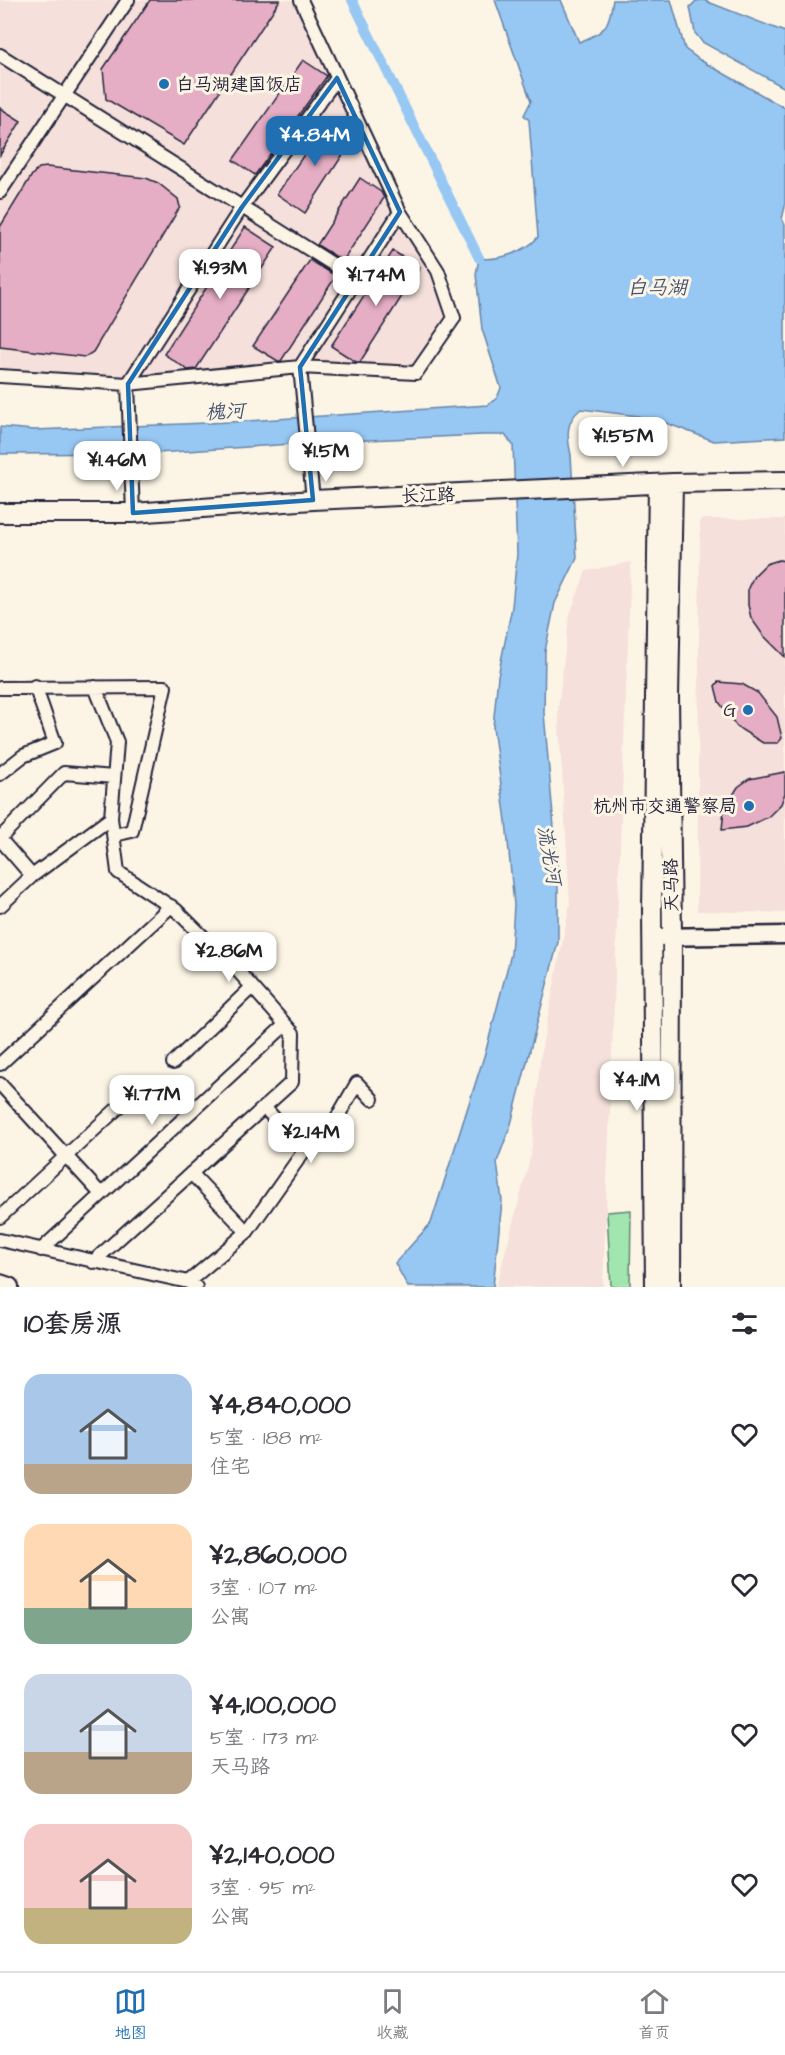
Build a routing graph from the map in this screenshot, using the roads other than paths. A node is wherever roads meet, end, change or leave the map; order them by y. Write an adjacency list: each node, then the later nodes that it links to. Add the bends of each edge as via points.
1 (128, 0): 5 (street)
2 (301, 0): 4 (street)
3 (0, 55): 5 (street)
4 (337, 78): 7 (street); 8 (street)
5 (64, 94): 6 (street); 7 (street)
6 (0, 192)
7 (242, 207): 9 (street); 12 (street)
8 (399, 212): 9 (street); 10 (street, via 438,271 454,318 416,373)
9 (356, 279): 10 (street)
10 (300, 367): 12 (street); 15 (street)
11 (0, 376): 12 (street)
12 (128, 384): 17 (street)
13 (785, 481): 14 (main road, 长江路)
14 (665, 483): 15 (main road, 长江路); 30 (main road, 天马路); 31 (main road, 天马路)
15 (313, 500): 17 (main road, 长江路)
16 (0, 513): 17 (main road, 长江路)
17 (133, 513)
18 (34, 686): 19 (street); 20 (street); 21 (street, via 55,743 23,756)
19 (95, 687): 22 (street, via 117,742); 24 (street, via 165,687 132,831)
20 (0, 688)
21 (0, 774)
22 (114, 777): 23 (street); 25 (street, via 64,773)
23 (111, 818): 24 (street); 26 (street)
24 (114, 835): 28 (street, via 118,872)
25 (0, 838): 26 (street)
26 (32, 876): 27 (street)
27 (0, 906)
28 (171, 906): 32 (street); 35 (street)
29 (785, 935): 30 (street)
30 (672, 936): 31 (street); 53 (main road, 天马路)
31 (652, 937): 52 (main road, 天马路)
32 (252, 987): 33 (street); 34 (street)
33 (285, 1025): 39 (street, via 293,1033 292,1082); 43 (street)
34 (172, 1063)
35 (0, 1064)
36 (0, 1084): 41 (street)
37 (372, 1099): 40 (street, via 357,1083 327,1135)
38 (120, 1106): 41 (street)
39 (264, 1107): 40 (street); 42 (street)
40 (304, 1151): 45 (street)
41 (65, 1155): 43 (street); 44 (street)
42 (192, 1173): 45 (street); 48 (street)
43 (100, 1193): 47 (street)
44 (0, 1217)
45 (247, 1232): 50 (street)
46 (0, 1240): 47 (street)
47 (41, 1251): 48 (street)
48 (93, 1262): 50 (street)
49 (0, 1284): 51 (main road)
50 (192, 1285)
51 (9, 1287)
52 (655, 1287)
53 (671, 1287)

